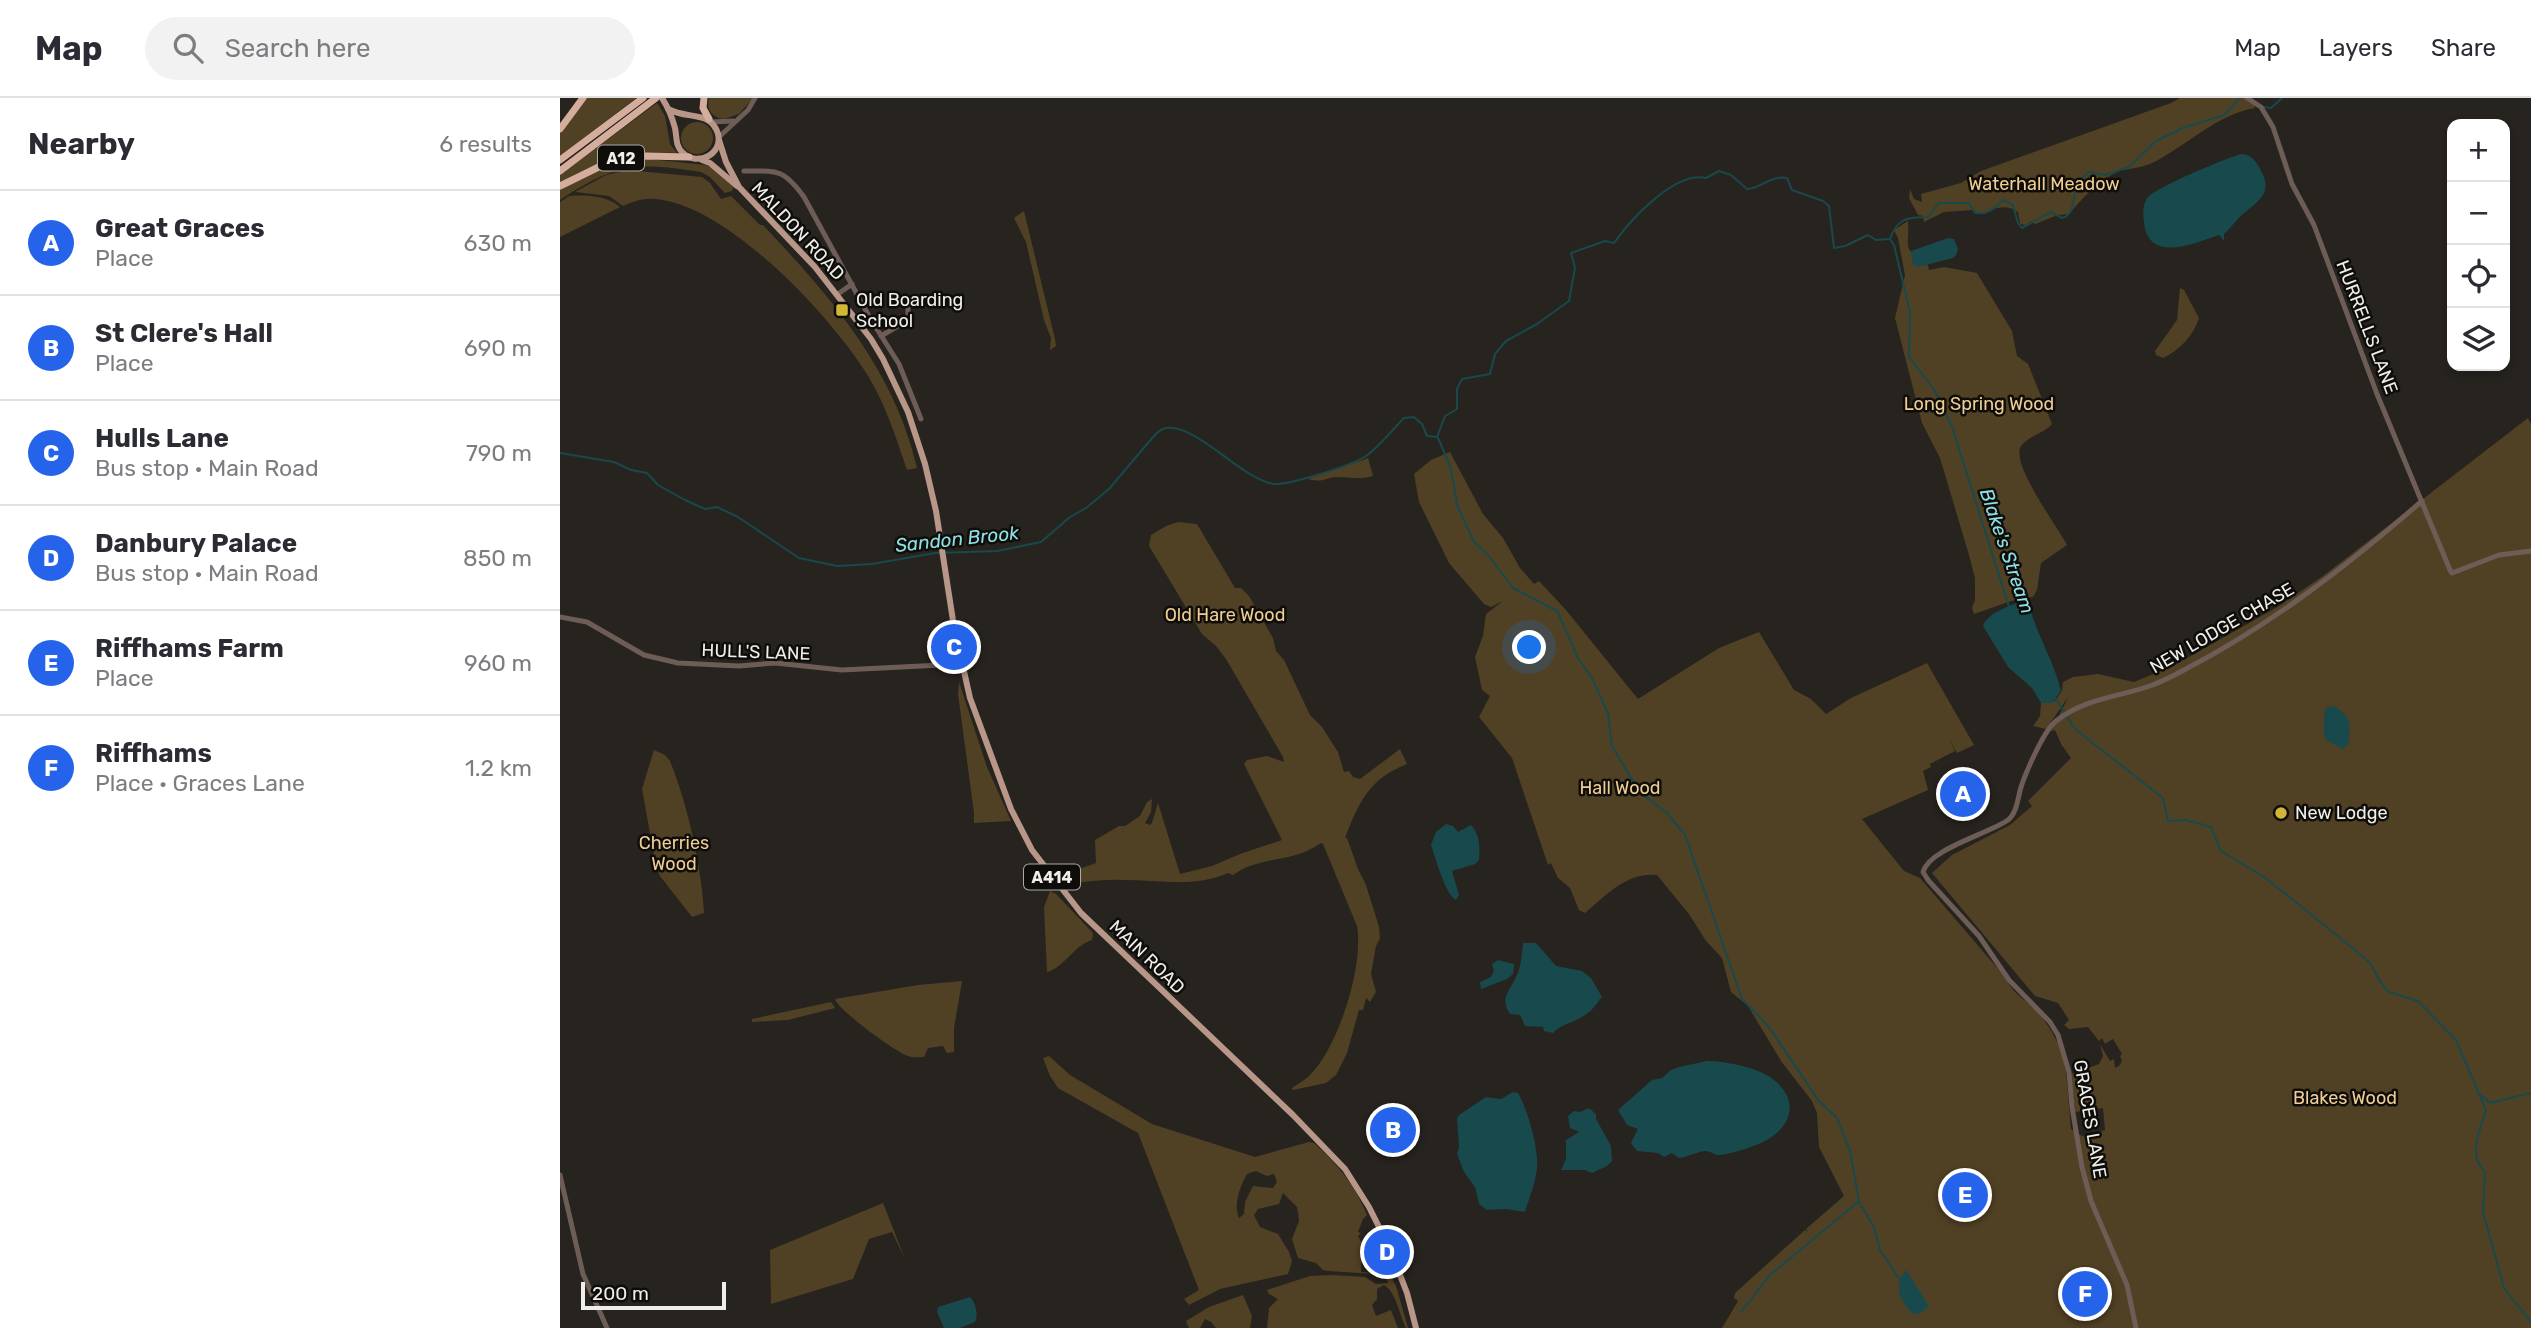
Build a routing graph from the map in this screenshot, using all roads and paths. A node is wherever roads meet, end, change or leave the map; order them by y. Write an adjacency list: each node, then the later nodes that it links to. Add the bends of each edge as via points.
1 (583, 98): 12 (highway)
2 (643, 98): 17 (highway, A12)
3 (656, 98): 18 (highway, A12)
4 (662, 98): 8 (main road)
5 (704, 98): 11 (highway)
6 (755, 98): 10 (street)
7 (2247, 98): 27 (street, HURRELLS LANE, via 2261,107 2273,127)
8 (668, 108): 9 (main road); 13 (main road)
9 (694, 117): 11 (main road); 13 (main road, via 682,123)
10 (735, 120): 11 (street); 14 (street)
11 (710, 121): 14 (main road)
12 (560, 129)
13 (677, 134): 15 (main road, via 680,149)
14 (719, 138): 16 (main road, via 712,153); 21 (main road, MALDON ROAD / A414)
15 (689, 157): 16 (main road); 20 (highway, A12, via 615,159)
16 (700, 159): 21 (main road, MALDON ROAD / A414)
17 (560, 160)
18 (560, 171)
19 (744, 171): 22 (street, MALDON ROAD, via 777,171 795,185)
20 (560, 186)
21 (739, 187): 23 (main road, MALDON ROAD / A414)
22 (852, 284): 23 (street, MALDON ROAD); 25 (street, MALDON ROAD)
23 (838, 294): 29 (main road, MALDON ROAD / A414, via 883,359 908,412 925,464)
24 (908, 308): 25 (street, via 908,320)
25 (881, 336): 26 (street, MALDON ROAD, via 907,380)
26 (921, 419)
27 (2422, 501): 28 (street, HURRELLS LANE, via 2452,573 2498,555); 32 (street, NEW LODGE CHASE, via 2309,594 2221,649 2161,681 2098,699 2056,721 2027,770 2012,817 1948,850)
28 (2531, 551)
29 (944, 559): 31 (main road, MAIN ROAD / A414)
30 (560, 617): 31 (street, HULL'S LANE, via 587,622 644,655 678,663 775,663 842,670)
31 (961, 664): 35 (main road, MAIN ROAD / A414, via 993,766 1032,850 1081,913 1345,1169 1390,1249)
32 (1923, 872): 36 (street, GRACES LANE, via 2058,1035 2069,1072 2084,1176 2127,1286)
33 (560, 1175): 34 (street, via 583,1274)
34 (607, 1328)
35 (1416, 1328)
36 (2136, 1328)

